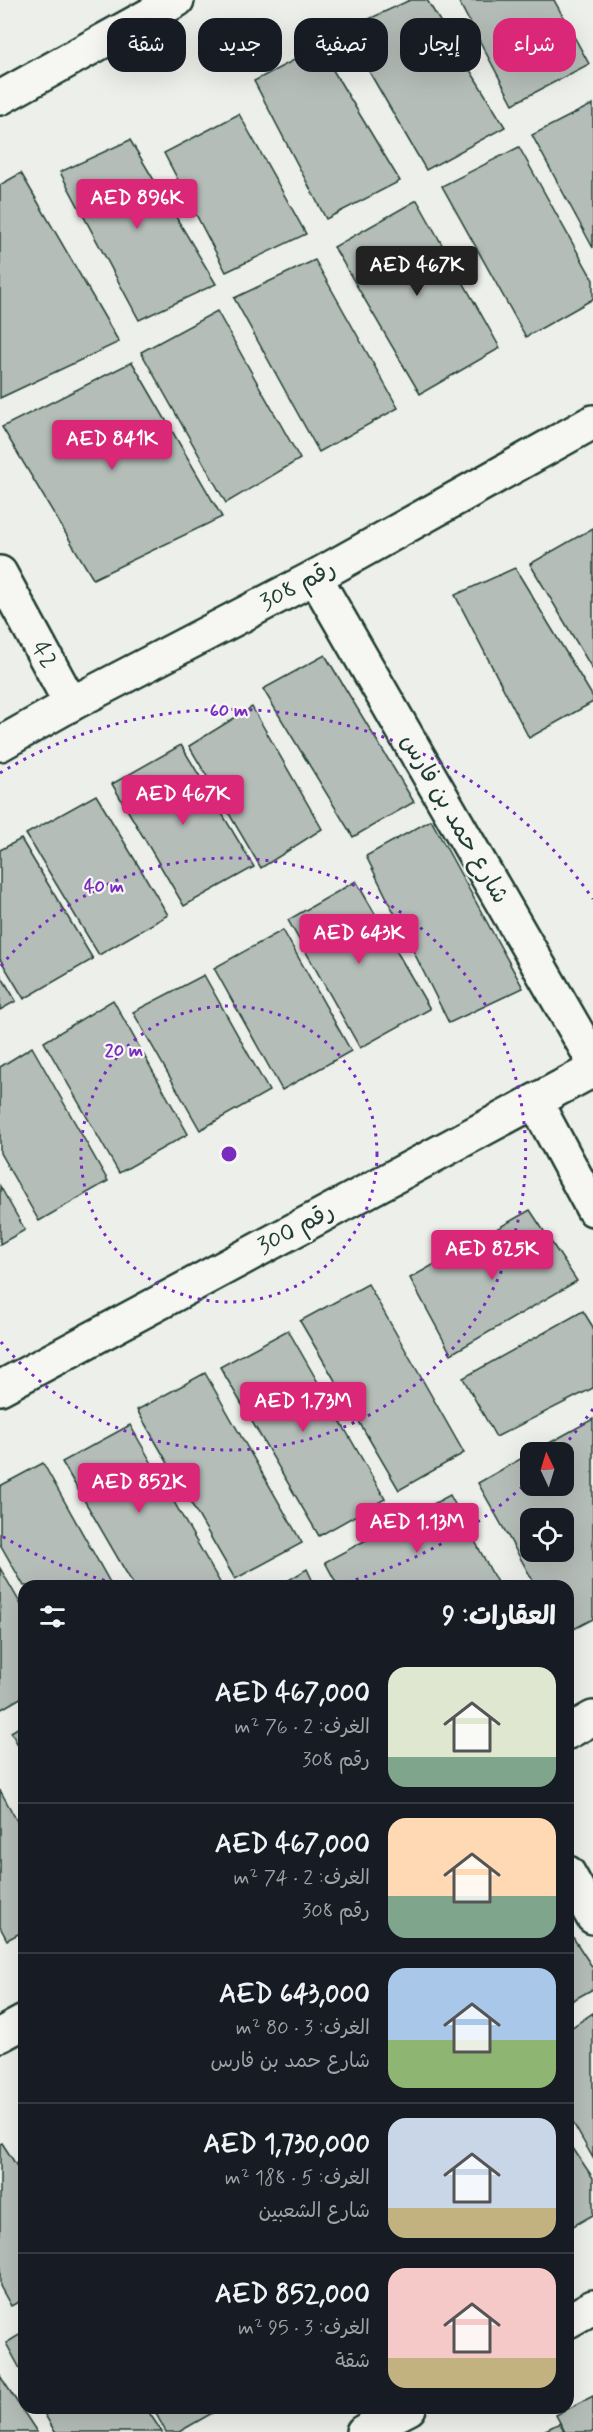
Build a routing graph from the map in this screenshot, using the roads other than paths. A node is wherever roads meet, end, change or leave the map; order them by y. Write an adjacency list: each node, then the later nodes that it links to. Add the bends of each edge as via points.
1 (177, 0): 2 (street)
2 (0, 98)
3 (593, 422): 5 (street, رقم 308)
4 (0, 573): 6 (street, 42)
5 (315, 577): 6 (street, رقم 308); 8 (street, شارع حمد بن فارس)
6 (71, 704): 7 (street, رقم 308)
7 (0, 744)
8 (593, 1060)
9 (593, 1070): 10 (street, رقم 300)
10 (535, 1101): 11 (street); 12 (street, رقم 300)
11 (593, 1209)
12 (0, 1388)
13 (593, 1718): 14 (street)
14 (574, 1729)
15 (574, 1884): 16 (street)
16 (593, 1917)
17 (18, 2025): 18 (street)
18 (0, 2035)
19 (593, 2307): 20 (street)
20 (574, 2318)
21 (398, 2414): 22 (street)
22 (363, 2432)

